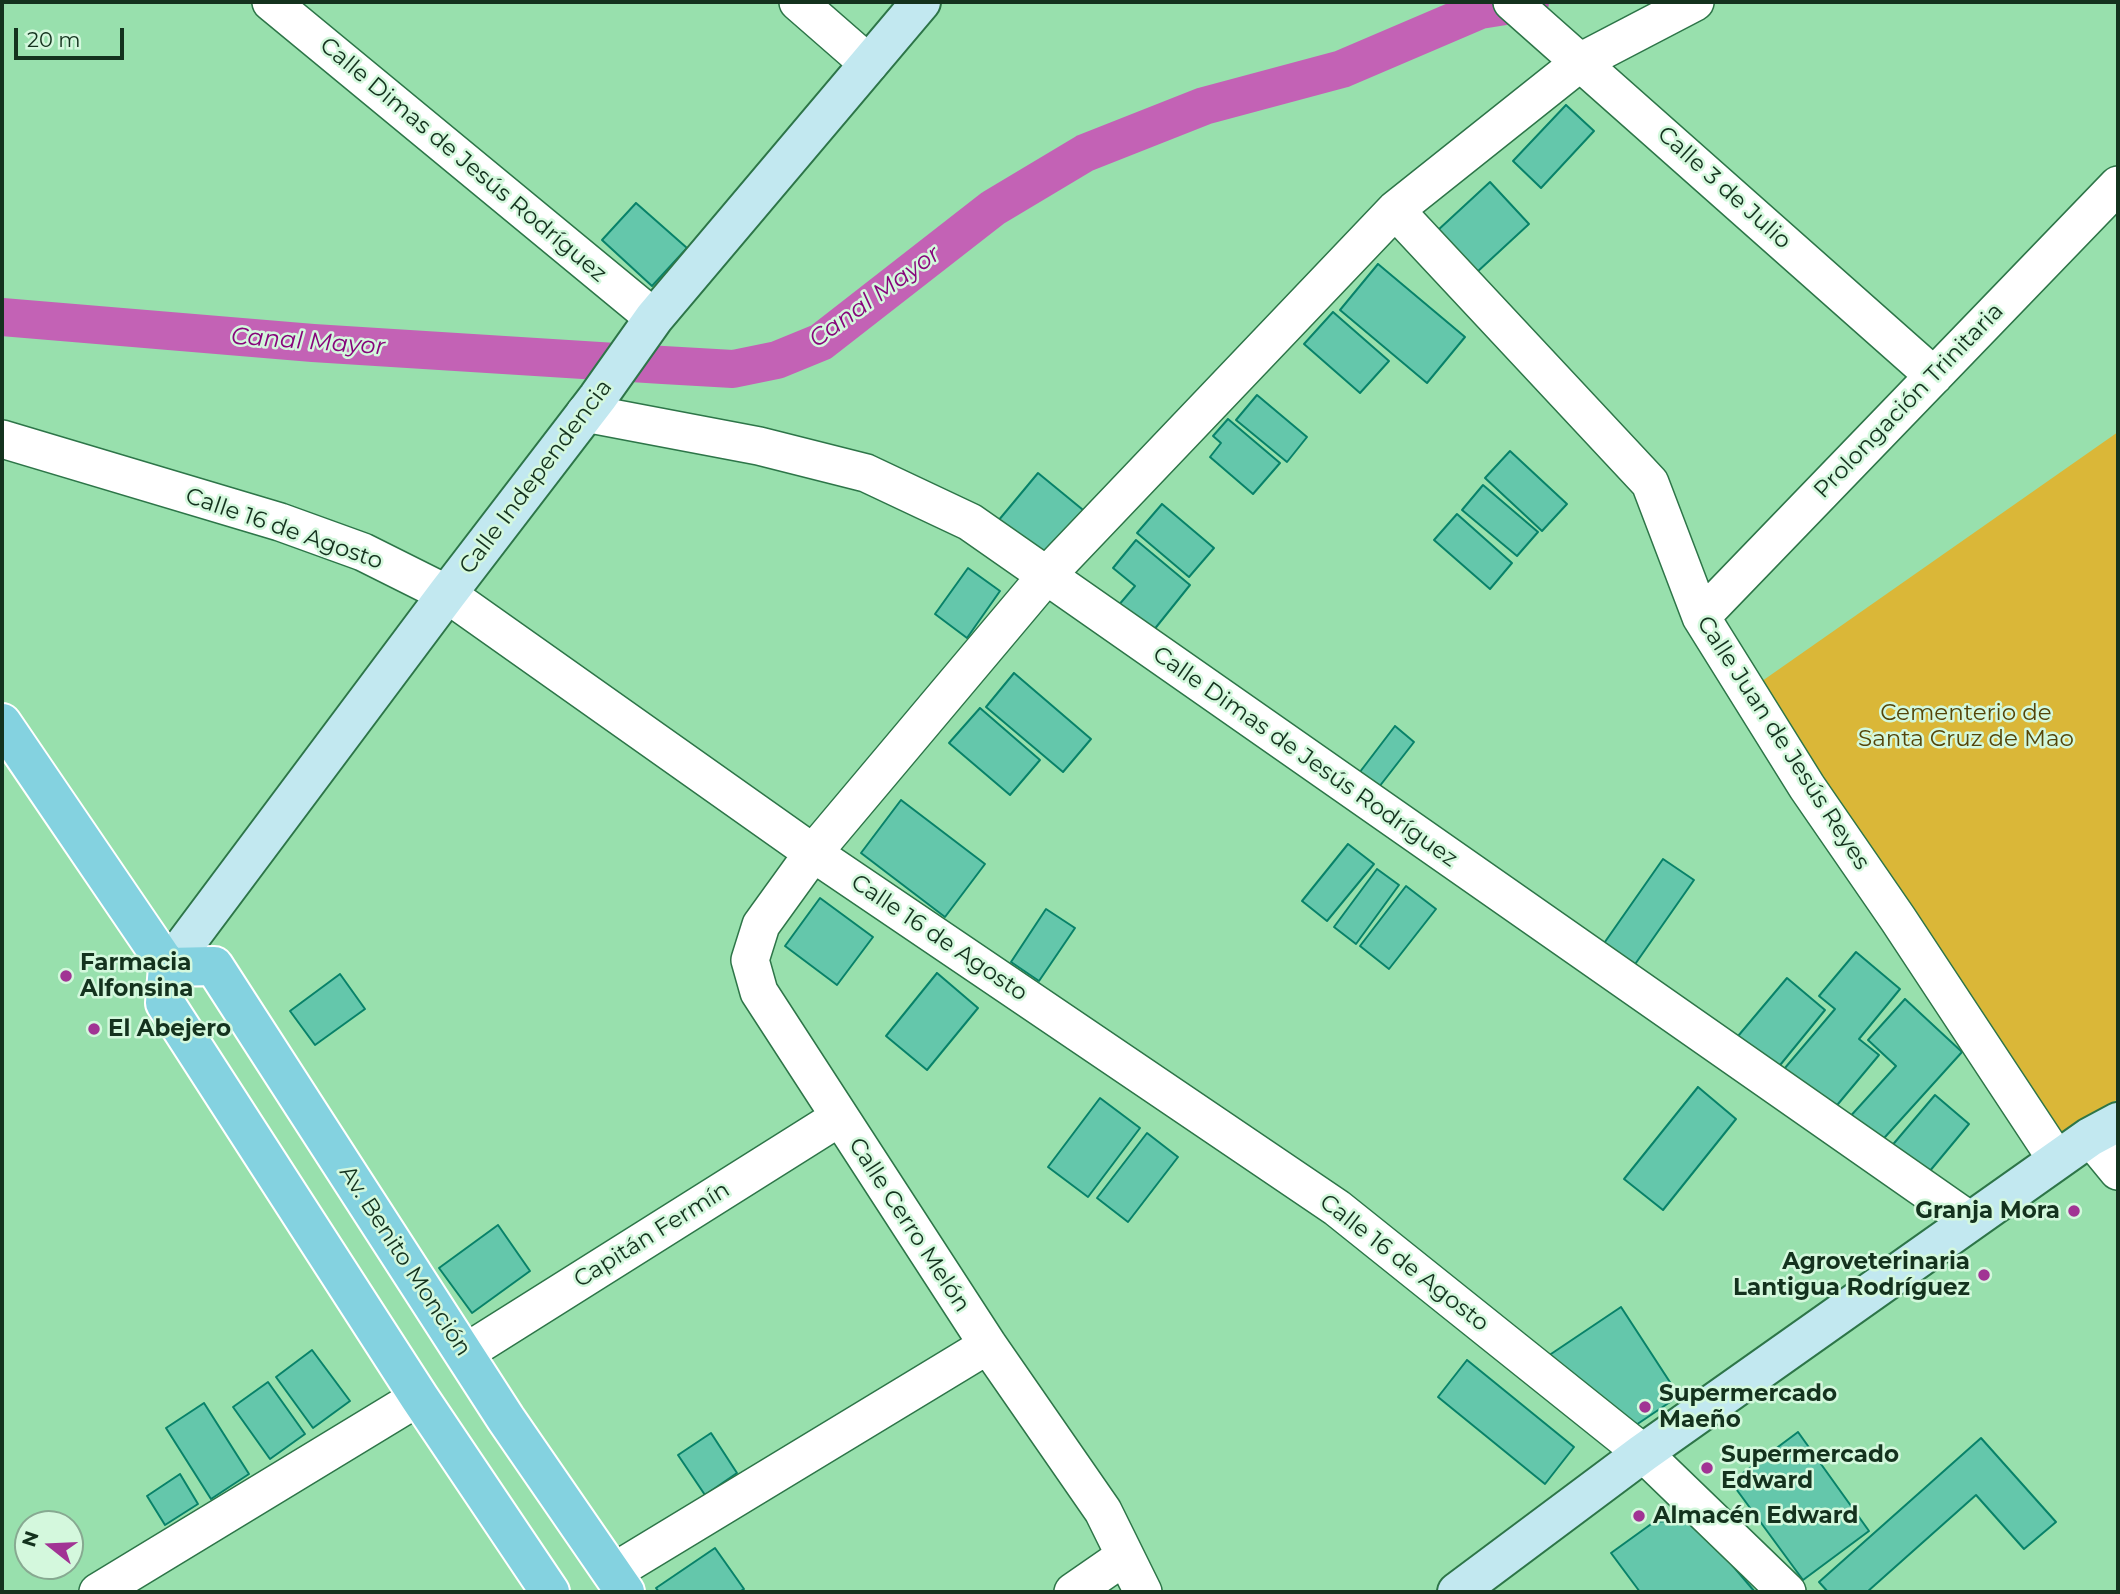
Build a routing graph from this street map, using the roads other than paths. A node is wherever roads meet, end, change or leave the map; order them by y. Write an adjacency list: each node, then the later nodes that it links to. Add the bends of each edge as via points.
1 (798, 2): 7 (street)
2 (921, 2): 7 (street, Calle Independencia)
3 (1512, 2): 6 (street, Calle 3 de Julio)
4 (1695, 2): 6 (street, Calle Cerro Melón)
5 (295, 9): 10 (street, Calle Dimas de Jesús Rodríguez)
6 (1582, 61): 9 (street, Calle Cerro Melón); 11 (street, Calle 3 de Julio)
7 (869, 64): 10 (street, Calle Independencia)
8 (2118, 185): 11 (street, Prolongación Trinitaria)
9 (1395, 210): 14 (street, Calle Cerro Melón); 16 (street, Calle Juan de Jesús Reyes, via 1650,484)
10 (651, 323): 12 (street, Calle Independencia)
11 (1934, 376): 16 (street, Prolongación Trinitaria)
12 (592, 405): 14 (street, Calle Dimas de Jesús Rodríguez, via 866,474 970,522); 15 (street, Calle Independencia)
13 (2, 439): 15 (street, Calle 16 de Agosto, via 280,522 363,552)
14 (1046, 576): 18 (street, Calle Cerro Melón); 24 (street, Calle Dimas de Jesús Rodríguez)
15 (447, 594): 18 (street, Calle 16 de Agosto); 19 (street, Calle Independencia)
16 (1701, 617): 22 (street, Calle Juan de Jesús Reyes, via 1807,787)
17 (2, 723): 19 (main road)
18 (813, 853): 20 (street, Calle Cerro Melón, via 761,925 750,960 758,992); 28 (street, Calle 16 de Agosto, via 1337,1208)
19 (168, 967): 26 (main road, Av. Benito Monción, via 214,966); 27 (main road, via 165,1003)
20 (839, 1117): 25 (street, Calle Cerro Melón); 26 (street, Capitán Fermín)
21 (2104, 1129): 22 (street); 23 (street)
22 (2057, 1160): 24 (street)
23 (2118, 1171)
24 (1970, 1221): 28 (street)
25 (988, 1345): 29 (street, Calle Cerro Melón, via 1103,1511); 30 (street)
26 (465, 1353): 30 (main road, Av. Benito Monción)
27 (419, 1397): 31 (street); 32 (main road)
28 (1643, 1453): 35 (street); 36 (street, Calle 16 de Agosto)
29 (1125, 1556): 33 (street); 34 (street, Calle Cerro Melón)
30 (619, 1583)
31 (98, 1592)
32 (550, 1592)
33 (1073, 1592)
34 (1143, 1592)
35 (1457, 1592)
36 (1787, 1592)

